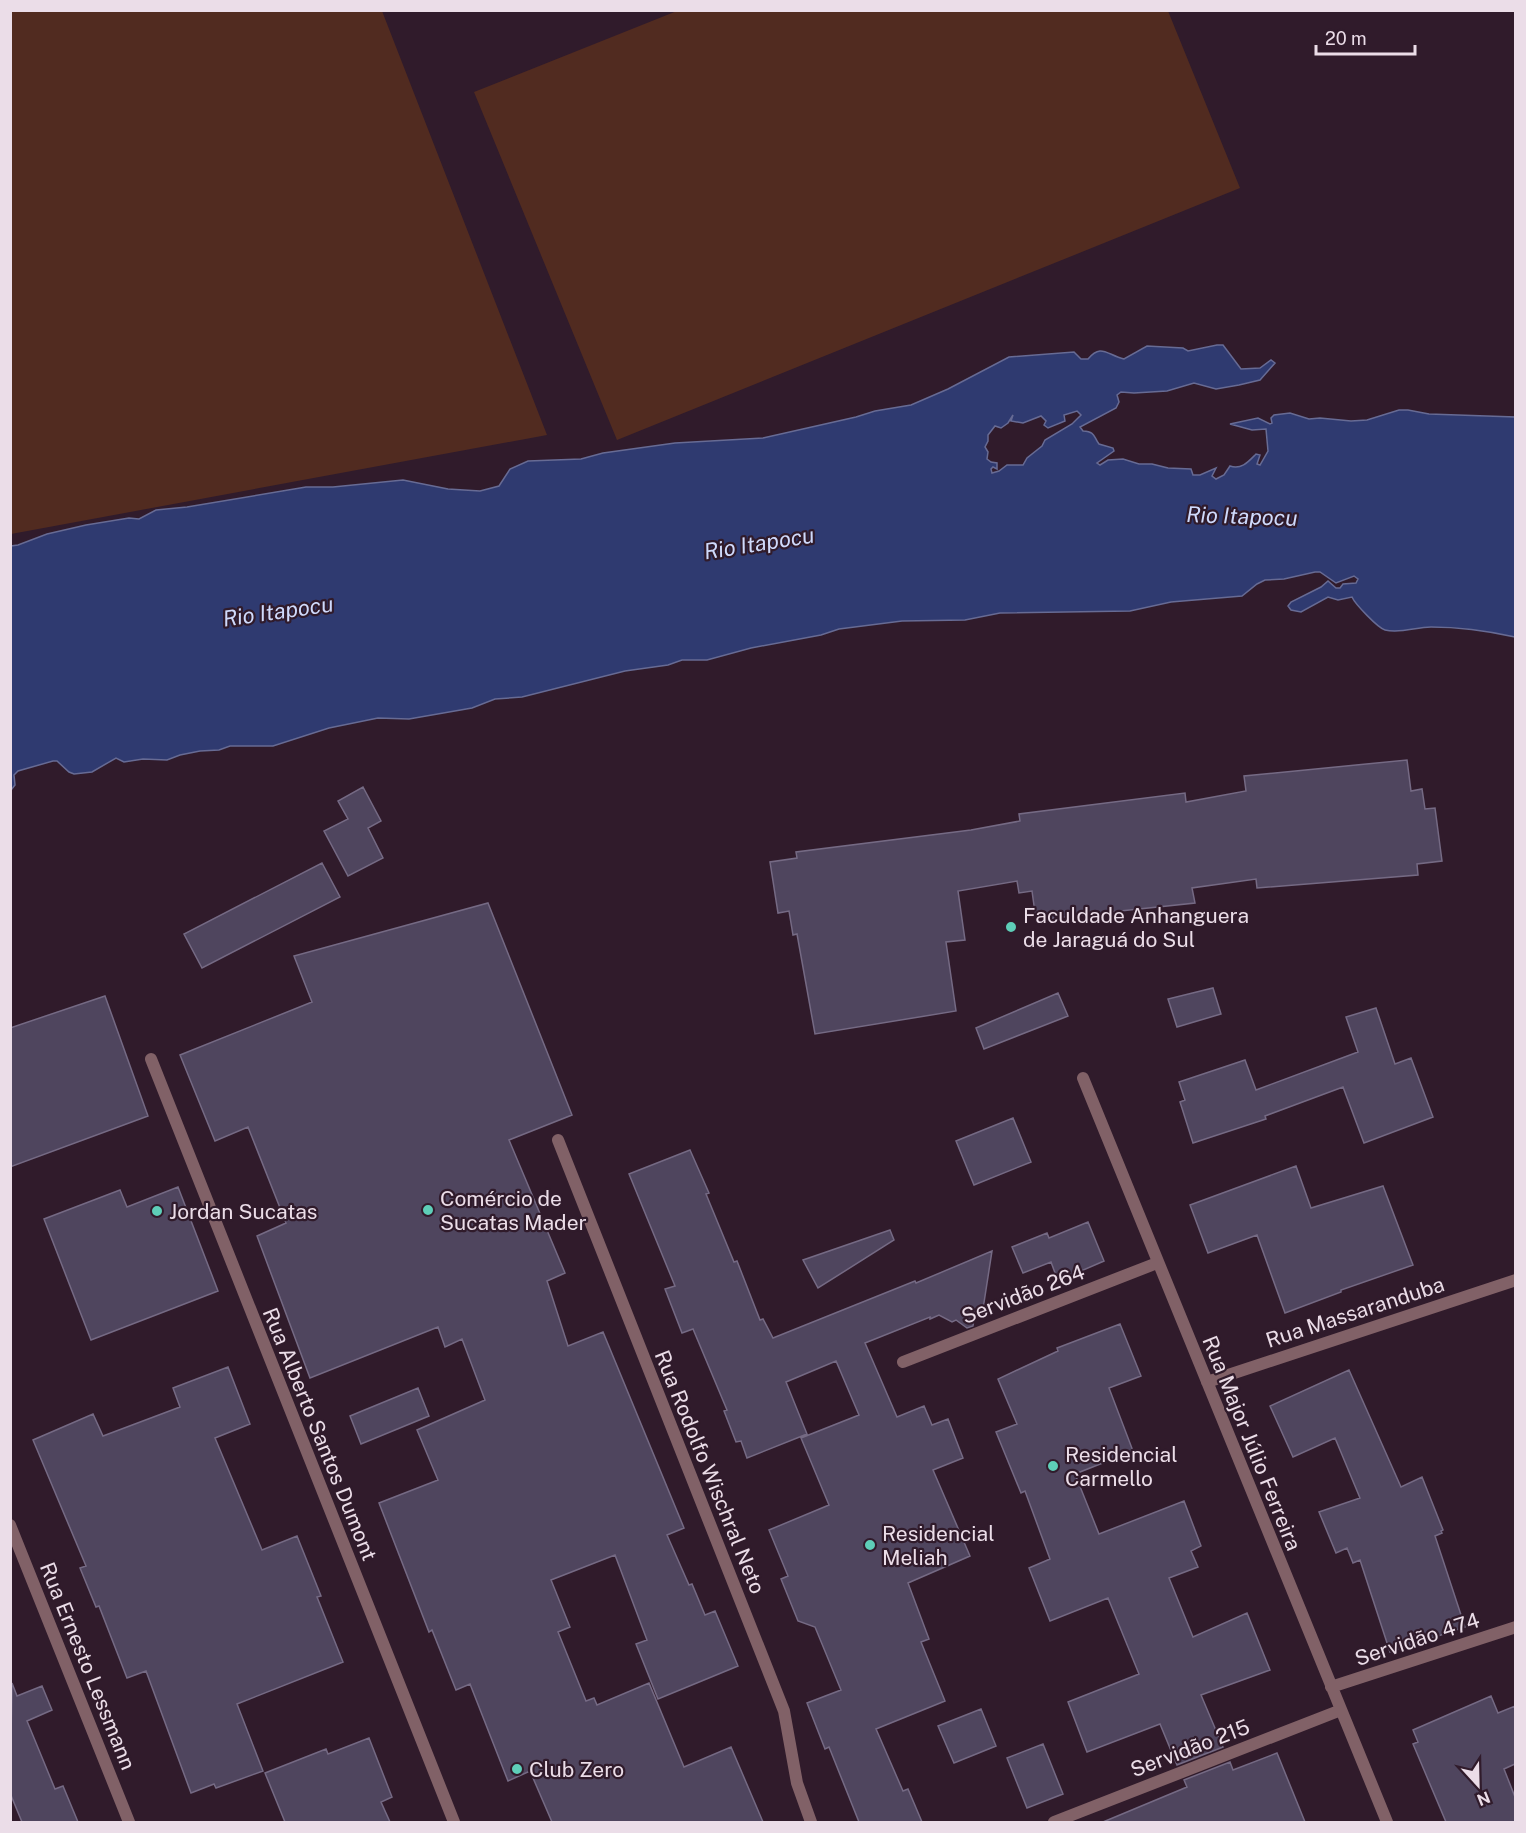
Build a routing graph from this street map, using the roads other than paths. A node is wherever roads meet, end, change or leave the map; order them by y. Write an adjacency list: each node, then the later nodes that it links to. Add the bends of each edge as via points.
1 (151, 1059): 13 (street, Rua Alberto Santos Dumont)
2 (1083, 1078): 4 (street, Rua Major Júlio Ferreira)
3 (558, 1140): 14 (street, Rua Rodolfo Wischral Neto, via 784,1711 796,1783)
4 (1157, 1263): 6 (street, Servidão 264); 7 (street, Rua Major Júlio Ferreira)
5 (1515, 1280): 7 (street, Rua Massaranduba)
6 (903, 1362)
7 (1206, 1382): 10 (street, Rua Major Júlio Ferreira)
8 (10, 1525): 12 (street, Rua Ernesto Lessmann)
9 (1515, 1627): 10 (street, Servidão 474)
10 (1331, 1687): 11 (street, Rua Major Júlio Ferreira)
11 (1341, 1710): 15 (street, Servidão 215); 16 (street, Rua Major Júlio Ferreira)
12 (129, 1822)
13 (454, 1822)
14 (811, 1822)
15 (1054, 1822)
16 (1387, 1822)

